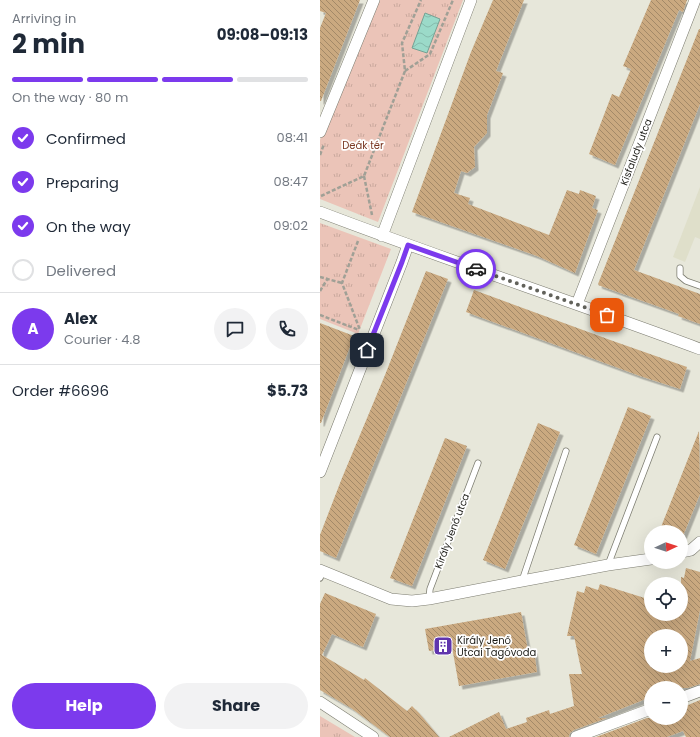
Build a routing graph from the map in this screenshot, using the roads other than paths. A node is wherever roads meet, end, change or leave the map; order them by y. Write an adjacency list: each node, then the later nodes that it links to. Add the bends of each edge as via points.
1 (374, 0): 4 (street)
2 (471, 0): 6 (street)
3 (695, 0): 10 (street, Kisfaludy utca)
4 (320, 132)
5 (320, 212): 6 (street)
6 (382, 236): 7 (street)
7 (408, 245): 10 (street); 15 (street)
8 (680, 268): 9 (lane, via 680,276)
9 (700, 286)
10 (577, 304): 11 (street)
11 (700, 349)
12 (657, 437): 19 (lane)
13 (566, 451): 21 (lane)
14 (478, 463): 22 (lane, Király Jenő utca, via 430,589)
15 (320, 472)
16 (700, 542): 17 (street)
17 (688, 551)
18 (644, 560): 19 (street)
19 (608, 565): 21 (street)
20 (321, 573): 22 (street, via 391,599)
21 (522, 580): 22 (street)
22 (429, 599)
23 (700, 691): 24 (street)
24 (688, 695)
25 (320, 702): 27 (street)
26 (644, 712): 28 (street)
27 (373, 737)
28 (576, 737)

